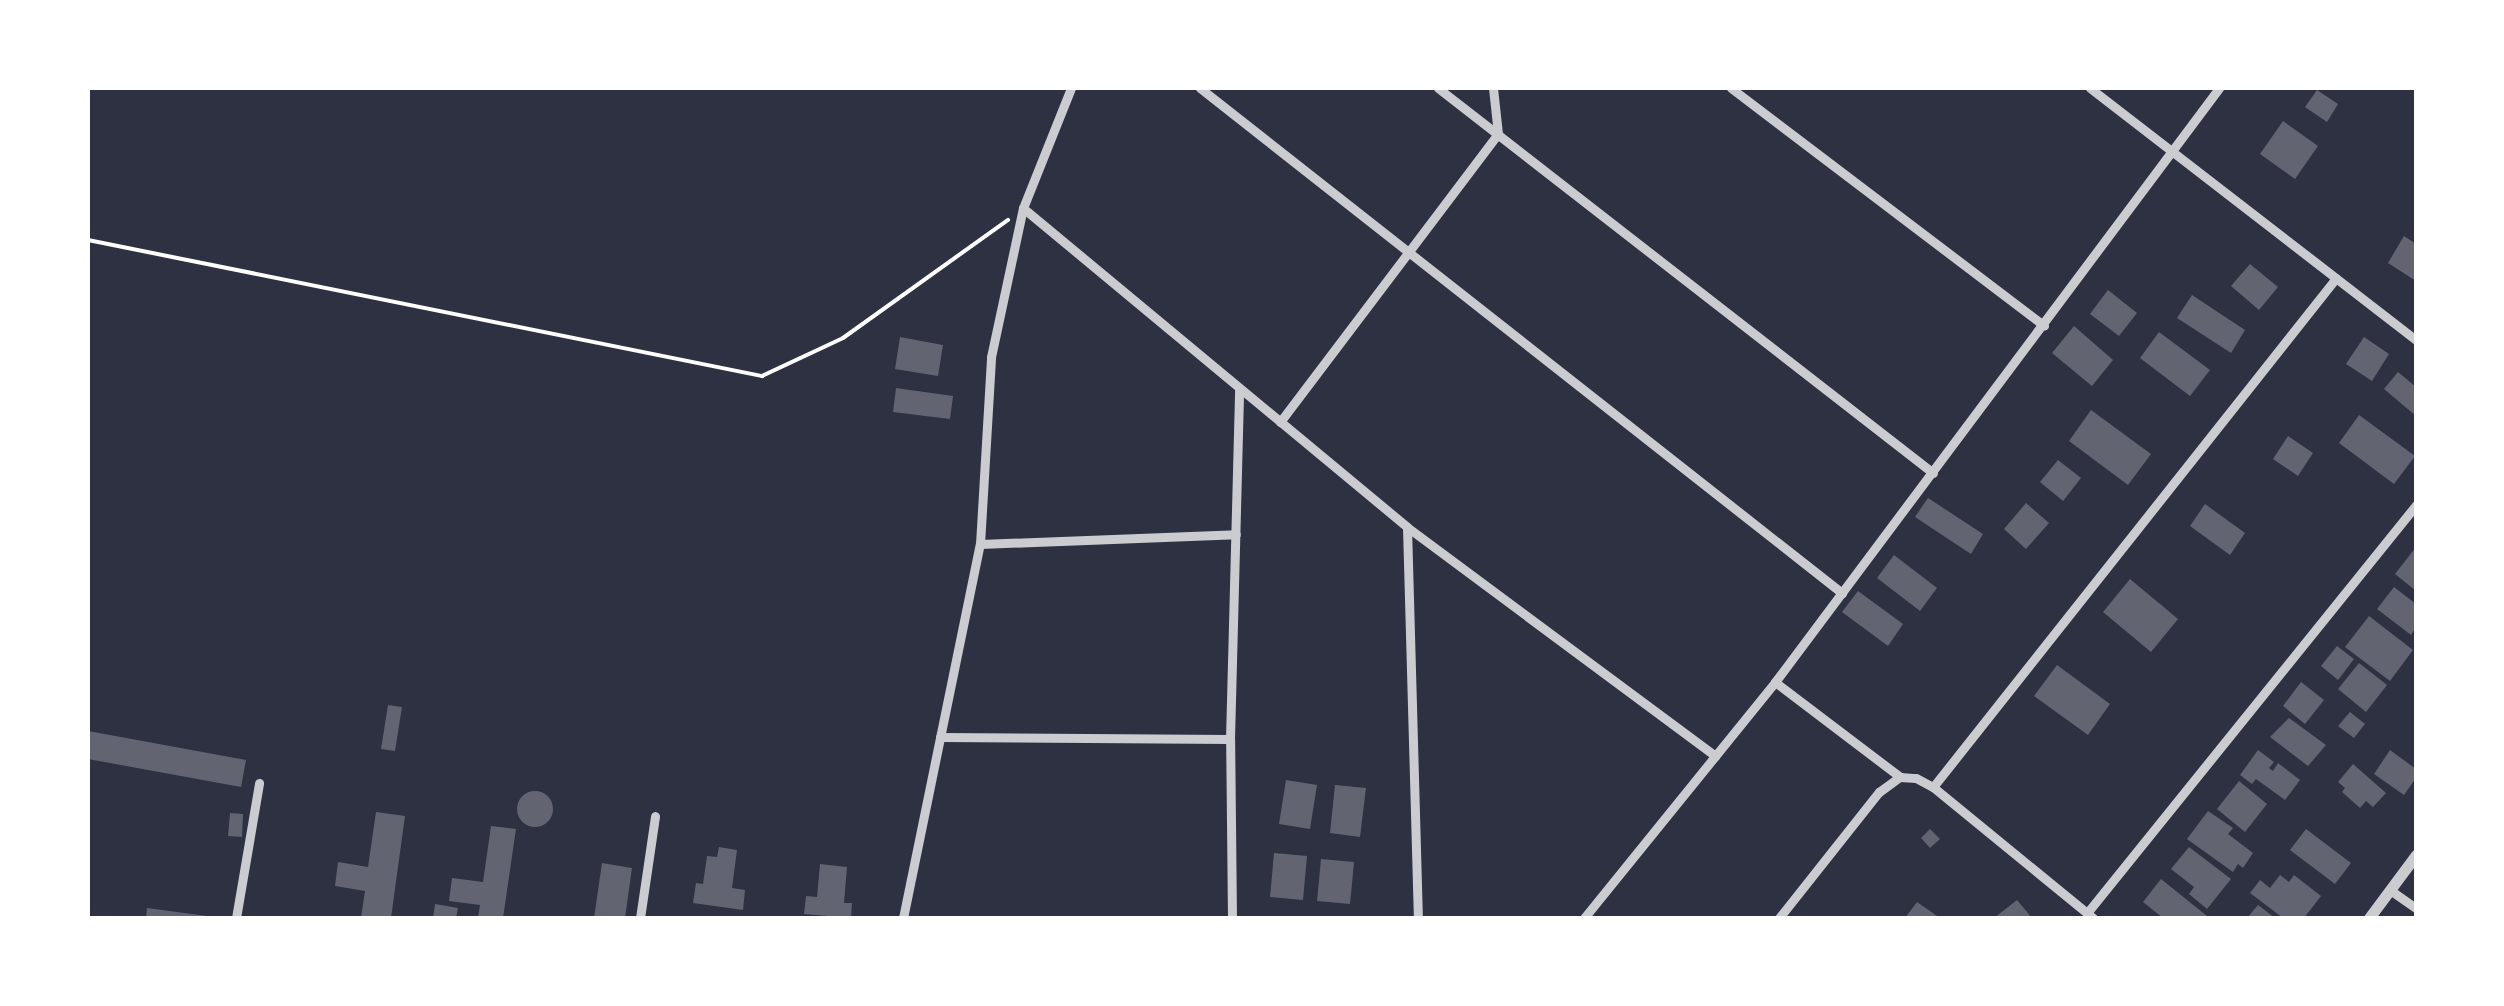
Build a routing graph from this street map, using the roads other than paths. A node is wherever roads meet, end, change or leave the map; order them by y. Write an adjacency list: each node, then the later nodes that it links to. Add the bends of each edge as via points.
1 (1071, 88): 10 (street)
2 (1200, 88): 11 (street)
3 (1438, 88): 8 (street)
4 (1494, 88): 8 (street)
5 (1731, 88): 13 (street)
6 (2090, 88): 9 (street)
7 (2219, 88): 9 (street)
8 (1498, 134): 11 (street); 17 (street)
9 (2174, 154): 12 (street); 13 (street)
10 (1024, 208): 15 (street); 21 (street, via 991,357)
11 (1411, 253): 16 (street); 22 (street)
12 (2336, 278): 14 (street); 29 (street)
13 (2044, 326): 17 (street)
14 (2416, 340)
15 (1239, 389): 16 (street); 20 (street)
16 (1280, 422): 19 (street)
17 (1932, 473): 22 (street)
18 (2416, 505): 34 (street)
19 (1407, 527): 26 (street); 39 (street)
20 (1236, 534): 21 (street); 25 (street)
21 (980, 544): 24 (street)
22 (1842, 593): 23 (street)
23 (1775, 682): 26 (street); 27 (street)
24 (940, 737): 25 (street); 37 (street)
25 (1230, 740): 38 (street)
26 (1715, 756): 40 (street)
27 (1900, 777): 29 (street); 41 (street, via 1879,792)
28 (259, 784): 35 (street)
29 (1933, 787): 34 (street)
30 (655, 816): 36 (street)
31 (2416, 854): 32 (street)
32 (2390, 890): 33 (street); 42 (street)
33 (2416, 908)
34 (2090, 916)
35 (236, 918)
36 (640, 918)
37 (903, 918)
38 (1232, 918)
39 (1418, 918)
40 (1584, 918)
41 (1778, 918)
42 (2369, 918)

